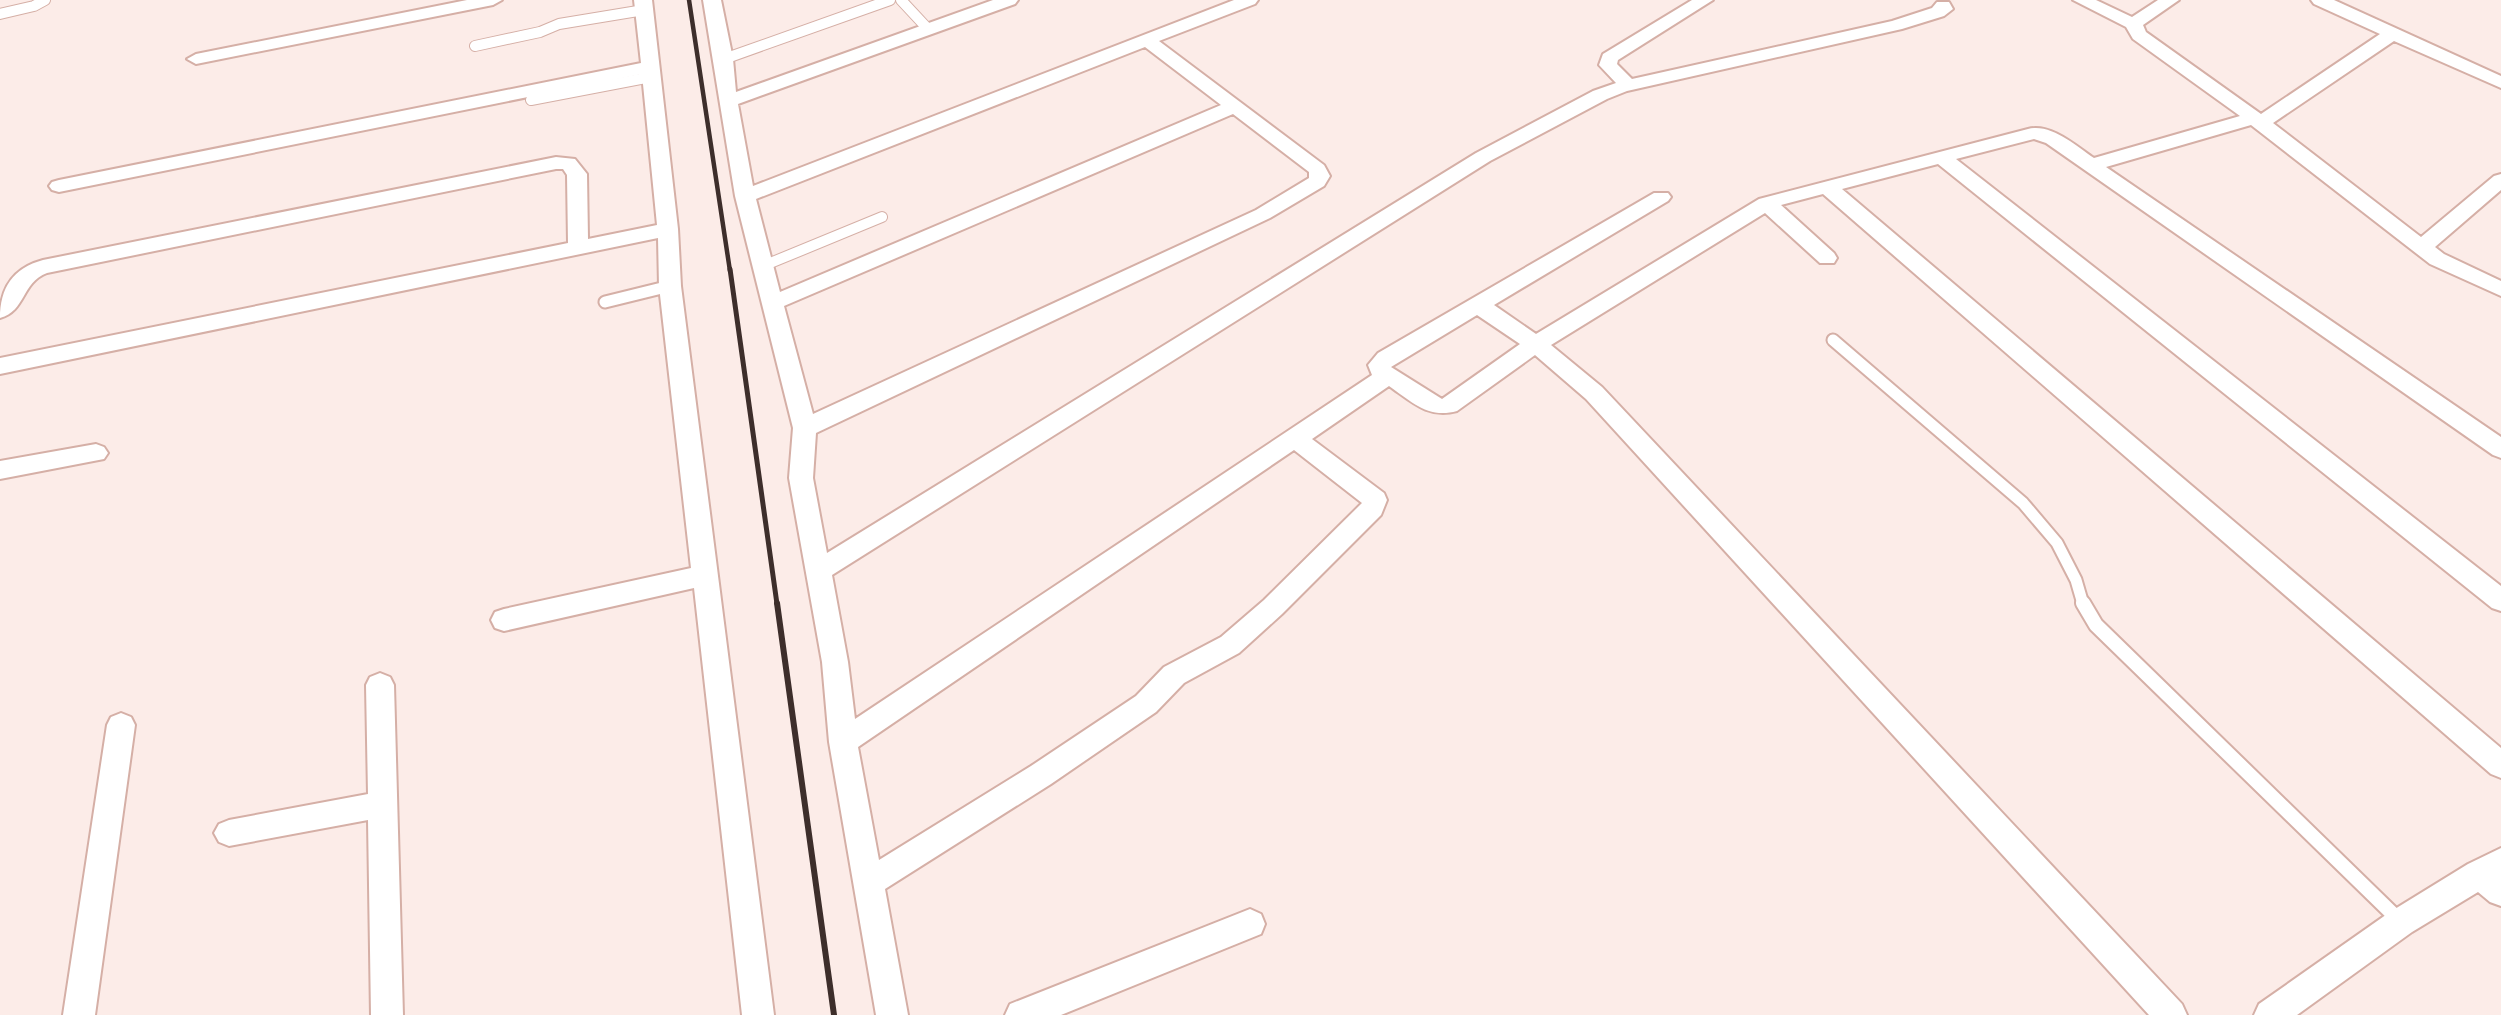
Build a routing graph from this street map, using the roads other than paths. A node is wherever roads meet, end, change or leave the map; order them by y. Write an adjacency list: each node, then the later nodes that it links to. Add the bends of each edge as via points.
1 (45, 0): 14 (lane)
2 (494, 0): 20 (street)
3 (712, 0): 21 (street)
4 (890, 0): 21 (lane)
5 (901, 0): 16 (lane)
6 (1009, 0): 16 (street)
7 (1249, 0): 18 (street)
8 (1704, 0): 24 (street, via 1609,58 1608,65)
9 (2082, 0): 15 (street)
10 (2170, 0): 15 (street)
11 (2320, 0): 17 (street)
12 (1942, 2): 24 (street, via 1938,12 1896,25)
13 (644, 5): 19 (lane); 22 (street)
14 (0, 14)
15 (2133, 24): 28 (street, via 2139,34)
16 (929, 29): 26 (street)
17 (2394, 33): 23 (street); 28 (street)
18 (1147, 40): 27 (street); 34 (street)
19 (475, 46)
20 (196, 59)
21 (724, 59): 26 (street)
22 (651, 72): 25 (lane); 31 (street); 38 (street)
23 (2501, 83)
24 (1629, 86): 58 (street, via 1600,95 1483,157)
25 (531, 100)
26 (728, 101): 34 (street)
27 (1236, 106): 46 (street); 53 (street, via 1317,169 1317,182 1263,214)
28 (2258, 121): 30 (street); 39 (street)
29 (1941, 157): 30 (street, via 2035,134 2053,139); 32 (street); 60 (street)
30 (2091, 165): 55 (street)
31 (59, 186)
32 (1829, 188): 36 (street); 65 (street)
33 (2497, 189): 39 (street)
34 (745, 195): 42 (street)
35 (1661, 197): 47 (street)
36 (1766, 203): 41 (street); 50 (street)
37 (882, 217): 42 (lane)
38 (668, 229): 40 (street); 43 (street)
39 (2423, 246): 44 (street, via 2450,267)
40 (578, 247): 48 (street, via 577,174 568,163 556,163 43,267 20,279); 51 (street)
41 (1828, 258)
42 (763, 266): 46 (street)
43 (670, 286): 45 (lane); 59 (street)
44 (2501, 289)
45 (605, 302)
46 (773, 303): 53 (street)
47 (1478, 305): 50 (street); 52 (street, via 1385,359 1379,365)
48 (0, 311)
49 (1833, 340): 70 (lane, via 2024,503 2057,543 2096,625)
50 (1536, 344): 52 (street, via 1442,407); 77 (street, via 1594,393)
51 (0, 366)
52 (1386, 377): 54 (street)
53 (805, 428): 58 (street, via 801,478)
54 (1296, 439): 64 (street); 69 (street, via 1370,495 1375,500 1372,508 1230,645 1174,675 1146,704)
55 (2497, 442)
56 (96, 453): 57 (street)
57 (0, 470)
58 (818, 571): 64 (street, via 835,662)
59 (705, 575): 61 (street); 74 (street)
60 (2501, 601)
61 (504, 620)
62 (380, 685): 66 (street)
63 (121, 725): 72 (street)
64 (843, 741): 69 (street)
65 (2501, 765)
66 (383, 804): 67 (street); 73 (street)
67 (229, 833)
68 (2494, 876): 70 (street)
69 (870, 882): 75 (street)
70 (2401, 922): 78 (street)
71 (1250, 924): 76 (street)
72 (79, 1015)
73 (387, 1015)
74 (758, 1015)
75 (891, 1015)
76 (1021, 1015)
77 (2171, 1015)
78 (2270, 1015)

